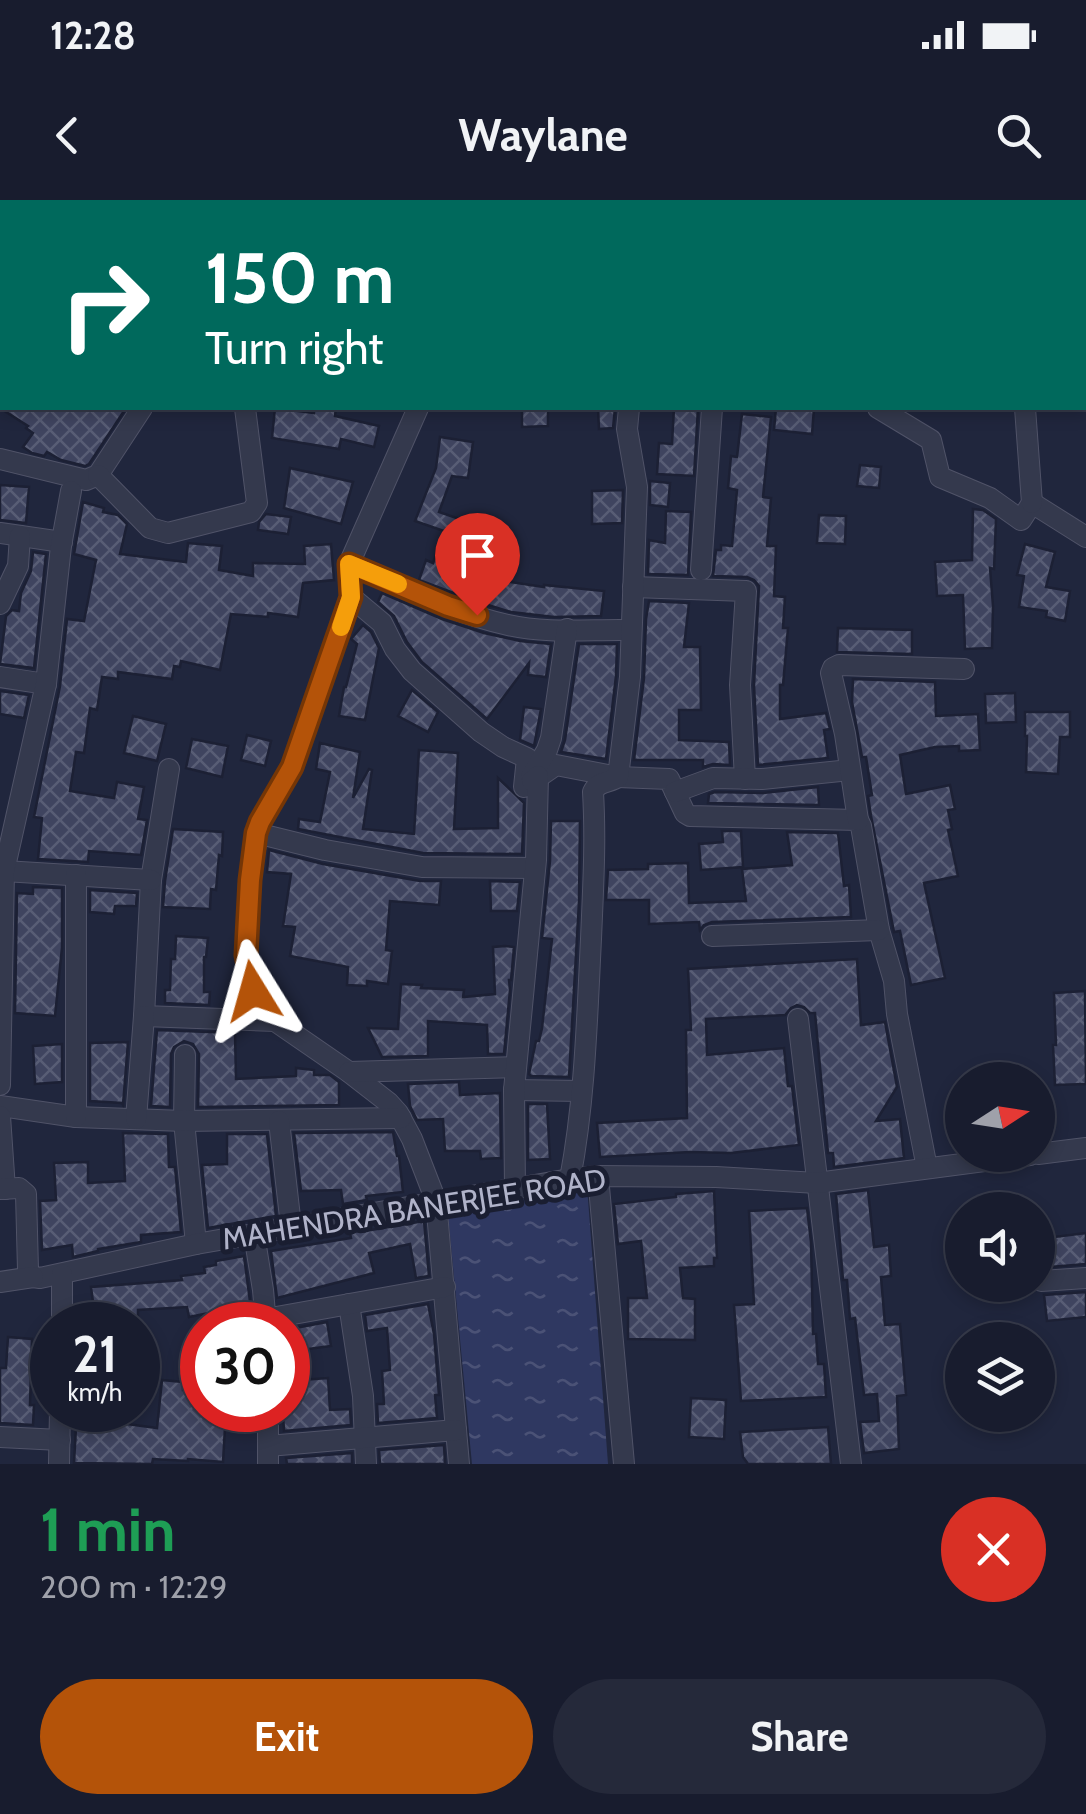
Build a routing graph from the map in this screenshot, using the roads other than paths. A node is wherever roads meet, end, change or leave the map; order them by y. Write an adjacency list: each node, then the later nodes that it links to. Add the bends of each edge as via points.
1 (141, 410): 9 (street)
2 (245, 410): 9 (street, via 257,503 251,512 168,533 150,528)
3 (417, 410): 15 (street)
4 (629, 410): 17 (street, via 636,487)
5 (712, 410): 16 (street)
6 (881, 410): 11 (street, via 932,440 940,477 1021,520)
7 (1026, 410): 11 (street)
8 (0, 459): 9 (street, via 86,480)
9 (98, 474)
10 (71, 491): 14 (street)
11 (1032, 503): 13 (street)
12 (10, 534): 14 (street); 19 (street, via 18,566)
13 (1086, 537)
14 (62, 542): 24 (street)
15 (349, 564): 18 (street); 20 (street, via 507,625)
16 (701, 570)
17 (633, 587): 21 (street); 28 (street, via 746,590 740,684)
18 (351, 597): 29 (street, via 382,624 412,671 481,732 527,758); 32 (street, via 292,767)
19 (0, 604)
20 (567, 629): 21 (street); 29 (street, via 551,738)
21 (632, 630): 27 (street)
22 (964, 670): 26 (street, via 833,668)
23 (0, 676): 24 (street)
24 (46, 684): 34 (street)
25 (169, 768): 36 (street)
26 (850, 770): 28 (street); 31 (street)
27 (618, 777): 29 (street, via 556,764); 30 (street, via 666,778); 48 (street, via 593,792 596,852)
28 (745, 778): 30 (street, via 713,778)
29 (524, 787): 33 (street, via 538,776)
30 (675, 792): 31 (street, via 690,816)
31 (858, 820): 38 (street)
32 (256, 833): 33 (street, via 422,867); 42 (street, via 247,969 253,991)
33 (535, 868): 44 (street)
34 (4, 871): 35 (street); 37 (street)
35 (76, 875): 36 (street); 51 (street)
36 (151, 880): 40 (street)
37 (2, 906): 46 (street)
38 (880, 930): 39 (street); 59 (street)
39 (712, 936)
40 (144, 1016): 42 (street); 53 (street)
41 (798, 1019): 62 (street)
42 (275, 1021): 45 (street)
43 (185, 1055): 54 (street)
44 (516, 1067): 45 (street); 47 (street)
45 (349, 1072): 52 (street)
46 (0, 1085)
47 (514, 1090): 48 (street); 64 (street)
48 (580, 1091): 61 (street)
49 (0, 1106): 51 (street)
50 (0, 1116): 63 (street)
51 (76, 1118): 53 (street)
52 (400, 1118): 55 (street); 65 (street)
53 (136, 1120): 54 (street)
54 (184, 1121): 55 (street); 68 (street)
55 (279, 1121): 66 (street)
56 (1086, 1148): 57 (street, MAHENDRA BANERJEE ROAD)
57 (1055, 1152)
58 (945, 1166): 59 (street, MAHENDRA BANERJEE ROAD)
59 (927, 1168): 62 (street, MAHENDRA BANERJEE ROAD)
60 (598, 1176): 61 (street, MAHENDRA BANERJEE ROAD); 62 (street, MAHENDRA BANERJEE ROAD); 88 (street)
61 (570, 1179): 64 (street, MAHENDRA BANERJEE ROAD)
62 (817, 1183): 89 (street)
63 (3, 1189): 70 (street, via 26,1194)
64 (514, 1189): 65 (street, MAHENDRA BANERJEE ROAD)
65 (436, 1201): 66 (street, MAHENDRA BANERJEE ROAD); 74 (street)
66 (291, 1226): 67 (street, MAHENDRA BANERJEE ROAD)
67 (254, 1234): 68 (street, MAHENDRA BANERJEE ROAD); 76 (street)
68 (196, 1244): 69 (street, MAHENDRA BANERJEE ROAD)
69 (62, 1274): 70 (street, MAHENDRA BANERJEE ROAD); 75 (street)
70 (32, 1277): 73 (street, MAHENDRA BANERJEE ROAD)
71 (1086, 1278): 72 (street)
72 (1055, 1280)
73 (0, 1282)
74 (445, 1287): 77 (street); 79 (street)
75 (62, 1302)
76 (262, 1302)
77 (350, 1304): 78 (street); 82 (street)
78 (310, 1312)
79 (456, 1430): 82 (street); 87 (street)
80 (60, 1432): 83 (street)
81 (0, 1437): 83 (street)
82 (364, 1438): 84 (street); 86 (street)
83 (60, 1440): 85 (street)
84 (268, 1455)
85 (59, 1464)
86 (366, 1464)
87 (459, 1464)
88 (624, 1464)
89 (851, 1464)

